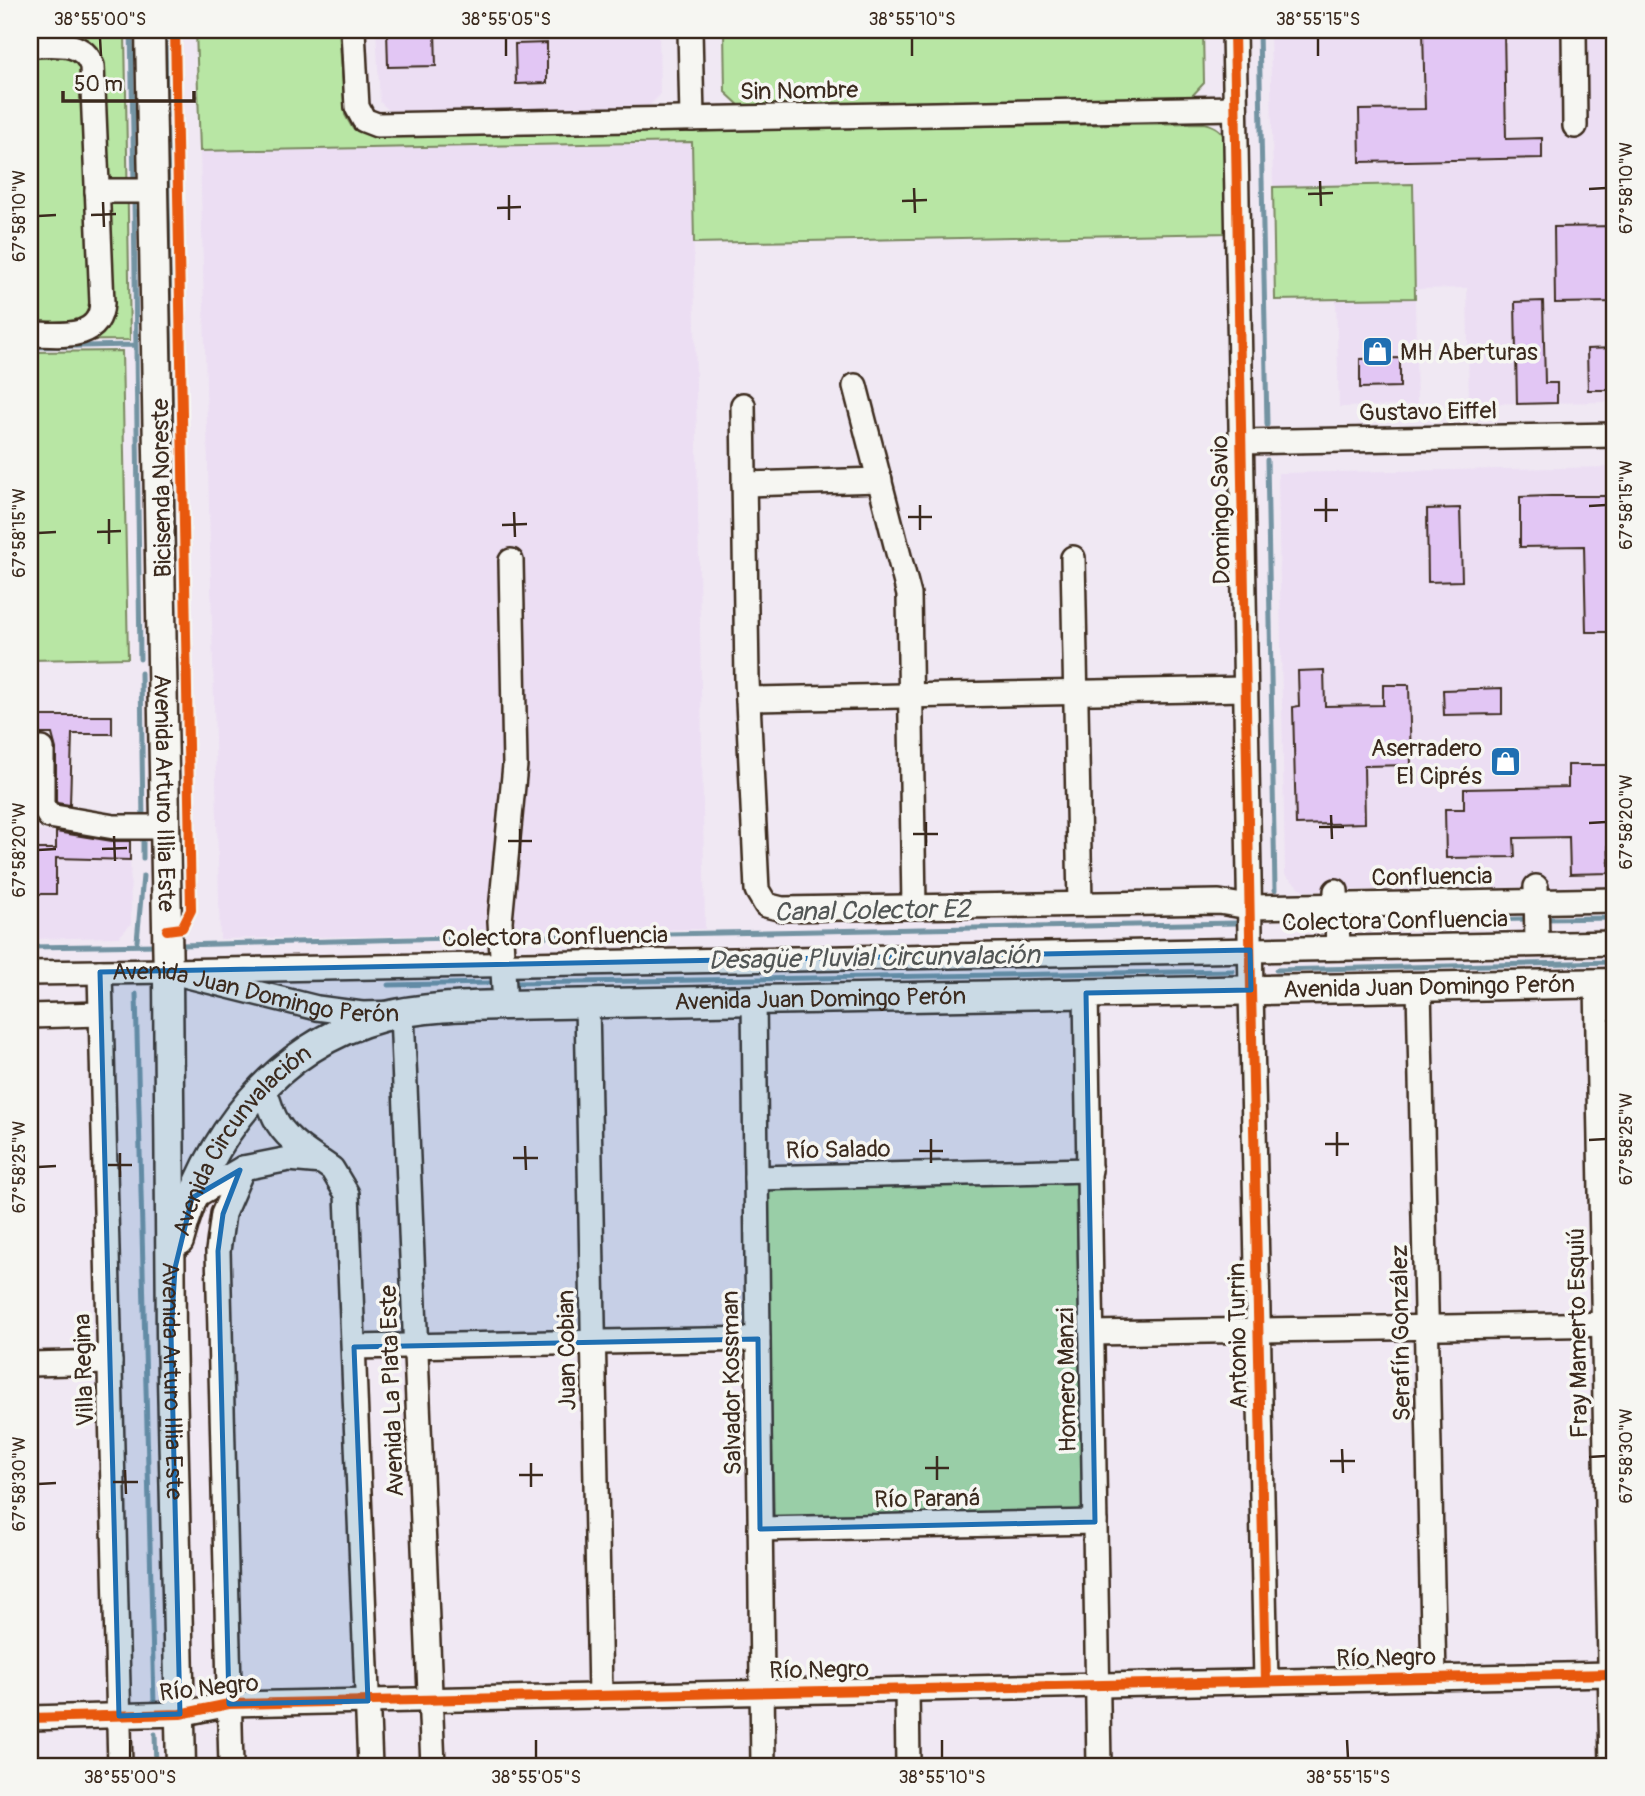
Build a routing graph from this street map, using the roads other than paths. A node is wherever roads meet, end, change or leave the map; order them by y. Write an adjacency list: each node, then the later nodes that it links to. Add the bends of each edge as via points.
1 (150, 30): 11 (main road, Avenida Arturo Illia Este)
2 (353, 30): 8 (street, Sin Nombre, via 357,107 365,120 377,125)
3 (690, 30): 8 (street)
4 (1234, 30): 7 (street, Domingo Savio)
5 (1574, 30): 9 (street)
6 (30, 45): 10 (street, via 74,46 90,60)
7 (1235, 108): 8 (street, Sin Nombre); 16 (street, Domingo Savio)
8 (692, 119)
9 (1575, 126)
10 (97, 191): 11 (street); 12 (street, via 102,303 98,320 84,332)
11 (153, 191): 26 (main road, Avenida Arturo Illia Este)
12 (30, 334)
13 (855, 386): 17 (street)
14 (743, 405): 18 (street)
15 (1615, 435): 16 (street, Gustavo Eiffel)
16 (1241, 442): 21 (street, Domingo Savio)
17 (880, 480): 18 (street); 23 (street, via 908,585)
18 (744, 484): 24 (street)
19 (1073, 558): 22 (street)
20 (511, 561): 37 (street, via 515,765 501,907)
21 (1245, 689): 22 (street); 32 (street, Domingo Savio)
22 (1075, 692): 23 (street); 30 (street)
23 (911, 696): 24 (street); 31 (street)
24 (748, 699): 31 (street, Confluencia, via 757,890 762,901 776,909)
25 (42, 749): 26 (street, via 42,805 49,816 114,827)
26 (165, 827): 38 (main road, Avenida Arturo Illia Este)
27 (1536, 895): 28 (street, Confluencia); 29 (street, Confluencia); 34 (street)
28 (1336, 898): 32 (street, Confluencia); 35 (street)
29 (1615, 900)
30 (1080, 904): 31 (street, Confluencia); 32 (street, Confluencia, via 1219,902)
31 (914, 907)
32 (1249, 907): 36 (street, Domingo Savio)
33 (1615, 943): 34 (street, Colectora Confluencia)
34 (1537, 944): 35 (street, Colectora Confluencia)
35 (1338, 948): 36 (street, Colectora Confluencia)
36 (1250, 950): 37 (street, Colectora Confluencia); 43 (street, Domingo Savio)
37 (502, 964): 38 (street, Colectora Confluencia); 47 (street)
38 (168, 971): 39 (street, Avenida Juan Domingo Perón); 48 (street, Avenida Juan Domingo Perón, via 317,1008); 61 (main road, Avenida Arturo Illia Este)
39 (100, 972): 40 (street, Avenida Juan Domingo Perón); 49 (street, Villa Regina)
40 (30, 973)
41 (1606, 983): 42 (main road, Avenida Juan Domingo Perón); 57 (street, Fray Mamerto Esquiú)
42 (1419, 987): 43 (main road, Avenida Juan Domingo Perón); 58 (street, Serafín González)
43 (1251, 990): 44 (main road, Avenida Juan Domingo Perón); 59 (street, Antonio Turrin)
44 (1086, 993): 45 (main road, Avenida Juan Domingo Perón); 54 (street, Homero Manzi)
45 (754, 1000): 46 (main road, Avenida Juan Domingo Perón); 55 (street, Salvador Kossman)
46 (587, 1003): 47 (main road, Avenida Juan Domingo Perón); 63 (street, Juan Cobian)
47 (505, 1005): 48 (main road, Avenida Juan Domingo Perón)
48 (402, 1013): 51 (main road, Avenida Circunvalación, via 326,1039); 64 (street, Avenida La Plata Este)
49 (101, 1014): 50 (street); 66 (street, Villa Regina)
50 (30, 1016)
51 (263, 1087): 52 (street, Avenida La Plata Este, via 284,1133); 56 (main road, Avenida Circunvalación, via 214,1151)
52 (323, 1162): 53 (street, via 289,1159); 65 (street, Avenida La Plata Este, via 347,1194)
53 (243, 1168): 56 (street); 79 (street, via 223,1214 218,1251)
54 (1090, 1170): 55 (street, Río Salado); 60 (street, Homero Manzi)
55 (756, 1178): 62 (street, Salvador Kossman)
56 (192, 1198): 61 (main road, Avenida Circunvalación, via 175,1268)
57 (1609, 1324): 58 (street); 73 (street, Fray Mamerto Esquiú)
58 (1427, 1327): 59 (street); 70 (street, Serafín González)
59 (1259, 1330): 60 (street); 71 (street, Antonio Turrin)
60 (1092, 1333): 68 (street, Homero Manzi)
61 (171, 1334): 80 (main road, Avenida Arturo Illia Este)
62 (758, 1339): 63 (street); 69 (street, Salvador Kossman)
63 (594, 1342): 64 (street); 76 (street, Juan Cobian)
64 (417, 1345): 65 (street); 77 (street, Avenida La Plata Este)
65 (354, 1347): 78 (street, Avenida La Plata Este)
66 (110, 1362): 67 (street); 81 (street, Villa Regina)
67 (30, 1364)
68 (1095, 1522): 69 (street, Río Paraná); 72 (street, Homero Manzi)
69 (760, 1529): 75 (street, Salvador Kossman)
70 (1434, 1678): 71 (street, Río Negro); 73 (street, Río Negro)
71 (1266, 1681): 72 (street, Río Negro)
72 (1098, 1685): 74 (street, Río Negro); 90 (street, Homero Manzi)
73 (1612, 1686): 91 (street, Fray Mamerto Esquiú)
74 (907, 1689): 75 (street, Río Negro); 89 (street)
75 (762, 1692): 76 (street, Río Negro); 88 (street, Salvador Kossman)
76 (600, 1696): 77 (street, Río Negro)
77 (430, 1699): 78 (street, Río Negro); 87 (street, Avenida La Plata Este)
78 (368, 1701): 79 (street, Río Negro); 86 (street, Avenida La Plata Este)
79 (229, 1703): 80 (street, Río Negro); 85 (street)
80 (180, 1714): 81 (street, Río Negro); 84 (main road, Avenida Arturo Illia Este)
81 (119, 1716): 82 (street, Río Negro); 83 (street, Villa Regina)
82 (30, 1718)
83 (120, 1766)
84 (181, 1766)
85 (231, 1766)
86 (370, 1766)
87 (433, 1766)
88 (763, 1766)
89 (908, 1766)
90 (1099, 1766)
91 (1612, 1766)

